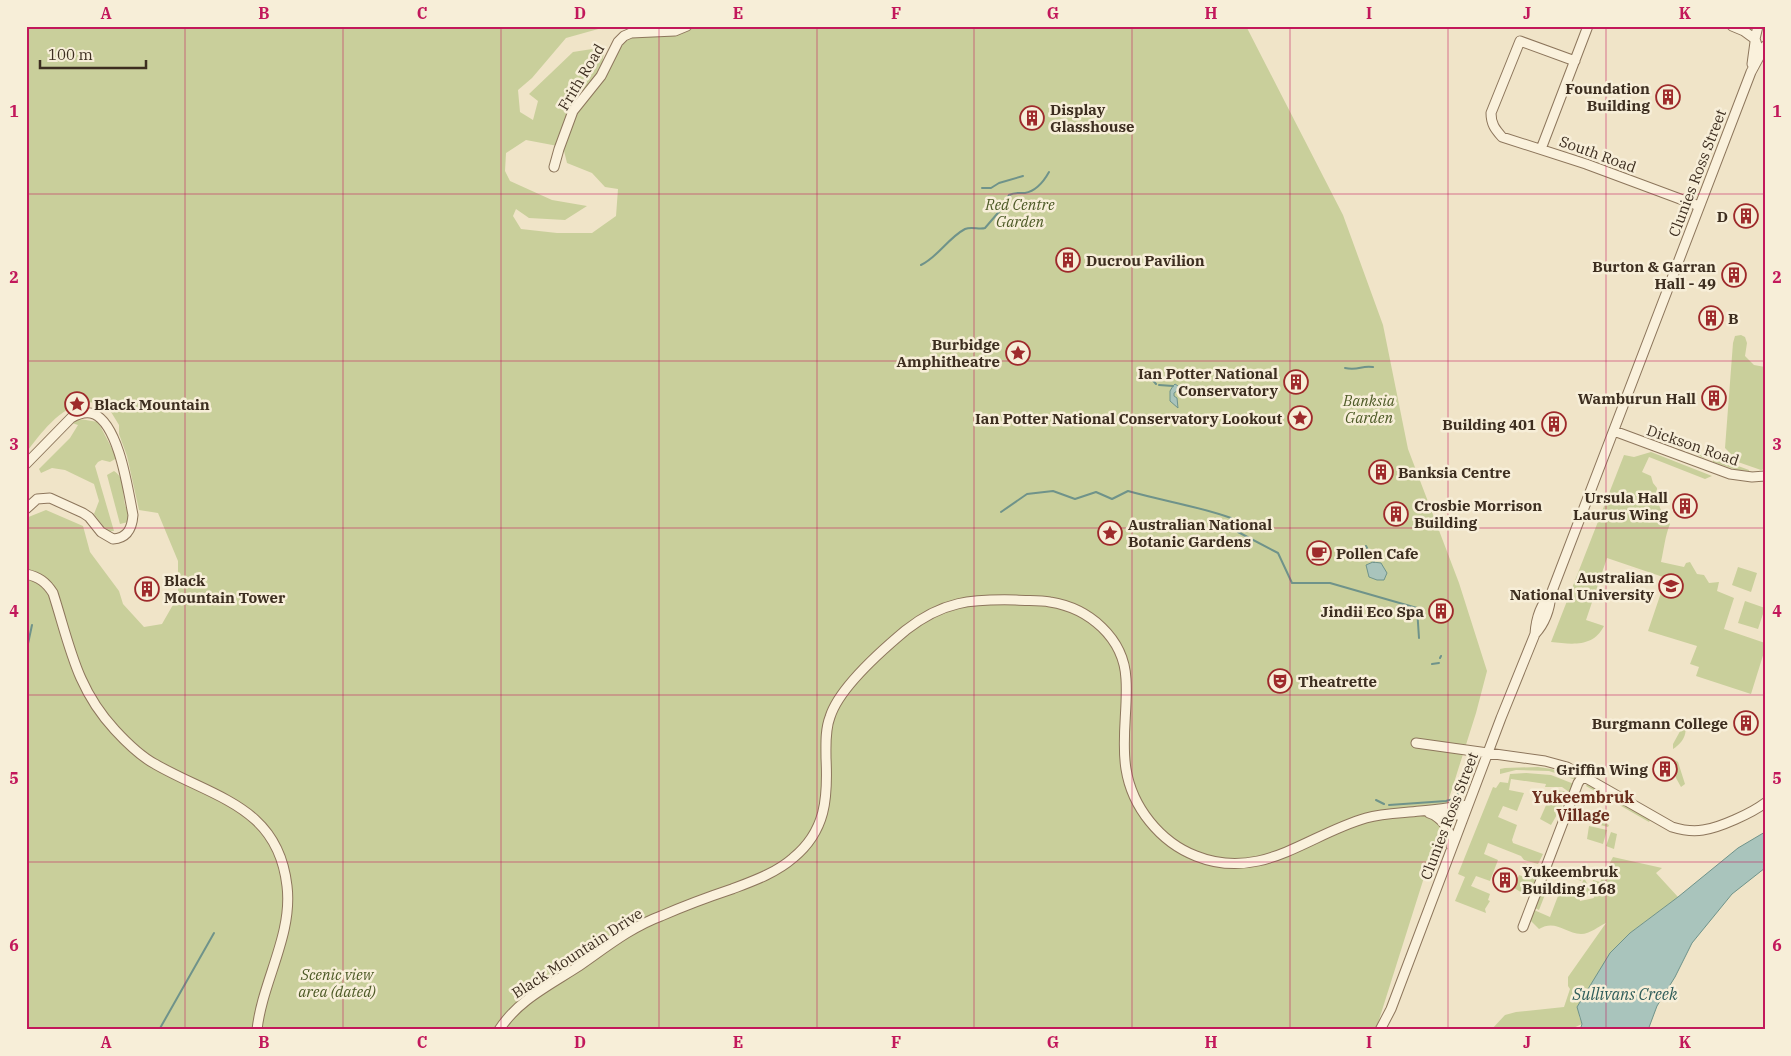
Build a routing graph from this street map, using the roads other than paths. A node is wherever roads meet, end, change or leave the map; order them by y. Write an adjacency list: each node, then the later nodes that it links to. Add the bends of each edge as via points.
1 (687, 26): 10 (street, Frith Road, via 675,31 631,33 618,42 601,76 574,111)
2 (1588, 26): 7 (street)
3 (1732, 26): 5 (street)
4 (1758, 26): 5 (street, Clunies Ross Street)
5 (1755, 40): 6 (street, via 1760,46); 8 (street, Clunies Ross Street)
6 (1765, 46): 8 (street, Clunies Ross Street)
7 (1575, 61): 9 (street); 9 (street, South Road, via 1520,41 1491,113 1492,124 1502,137)
8 (1750, 72): 11 (street, Clunies Ross Street)
9 (1541, 149): 11 (street, South Road)
10 (554, 167)
11 (1699, 206): 12 (street, Clunies Ross Street)
12 (1614, 431): 14 (street, Dickson Road, via 1730,474); 18 (street, Clunies Ross Street, via 1551,594 1542,626 1535,634)
13 (26, 464): 15 (street, via 72,418 79,414 95,414 112,436 119,453 133,515 132,525 124,536 113,539 101,532 83,513 50,498 36,499)
14 (1765, 476)
15 (26, 509)
16 (26, 574): 28 (street, via 46,583 53,593 75,668 98,708 116,731 154,764 251,815 278,850 288,887 285,924)
17 (1416, 743): 18 (street)
18 (1488, 754): 19 (street, via 1545,761); 21 (street, Clunies Ross Street)
19 (1583, 776): 20 (street, via 1672,827 1687,831 1705,830); 26 (street)
20 (1765, 803)
21 (1468, 805): 22 (street, Black Mountain Drive); 24 (street, Clunies Ross Street)
22 (1424, 811): 23 (street, Black Mountain Drive); 29 (street, Black Mountain Drive, via 1366,818 1270,859 1244,864 1220,863 1197,857 1164,837 1140,808 1132,791 1124,748 1126,676 1119,651 1102,626 1080,611 1050,602 959,602 938,610 908,629 850,684 836,702 827,727 825,807 812,837 794,858 757,879 637,927 536,993 518,1007)
23 (1434, 815): 24 (street, Black Mountain Drive); 25 (street, via 1449,830)
24 (1464, 815): 25 (street, Clunies Ross Street)
25 (1452, 849): 27 (street, Clunies Ross Street)
26 (1523, 927)
27 (1391, 1009): 30 (street, Clunies Ross Street); 31 (street, Clunies Ross Street)
28 (257, 1030)
29 (499, 1030)
30 (1380, 1030)
31 (1386, 1030)

